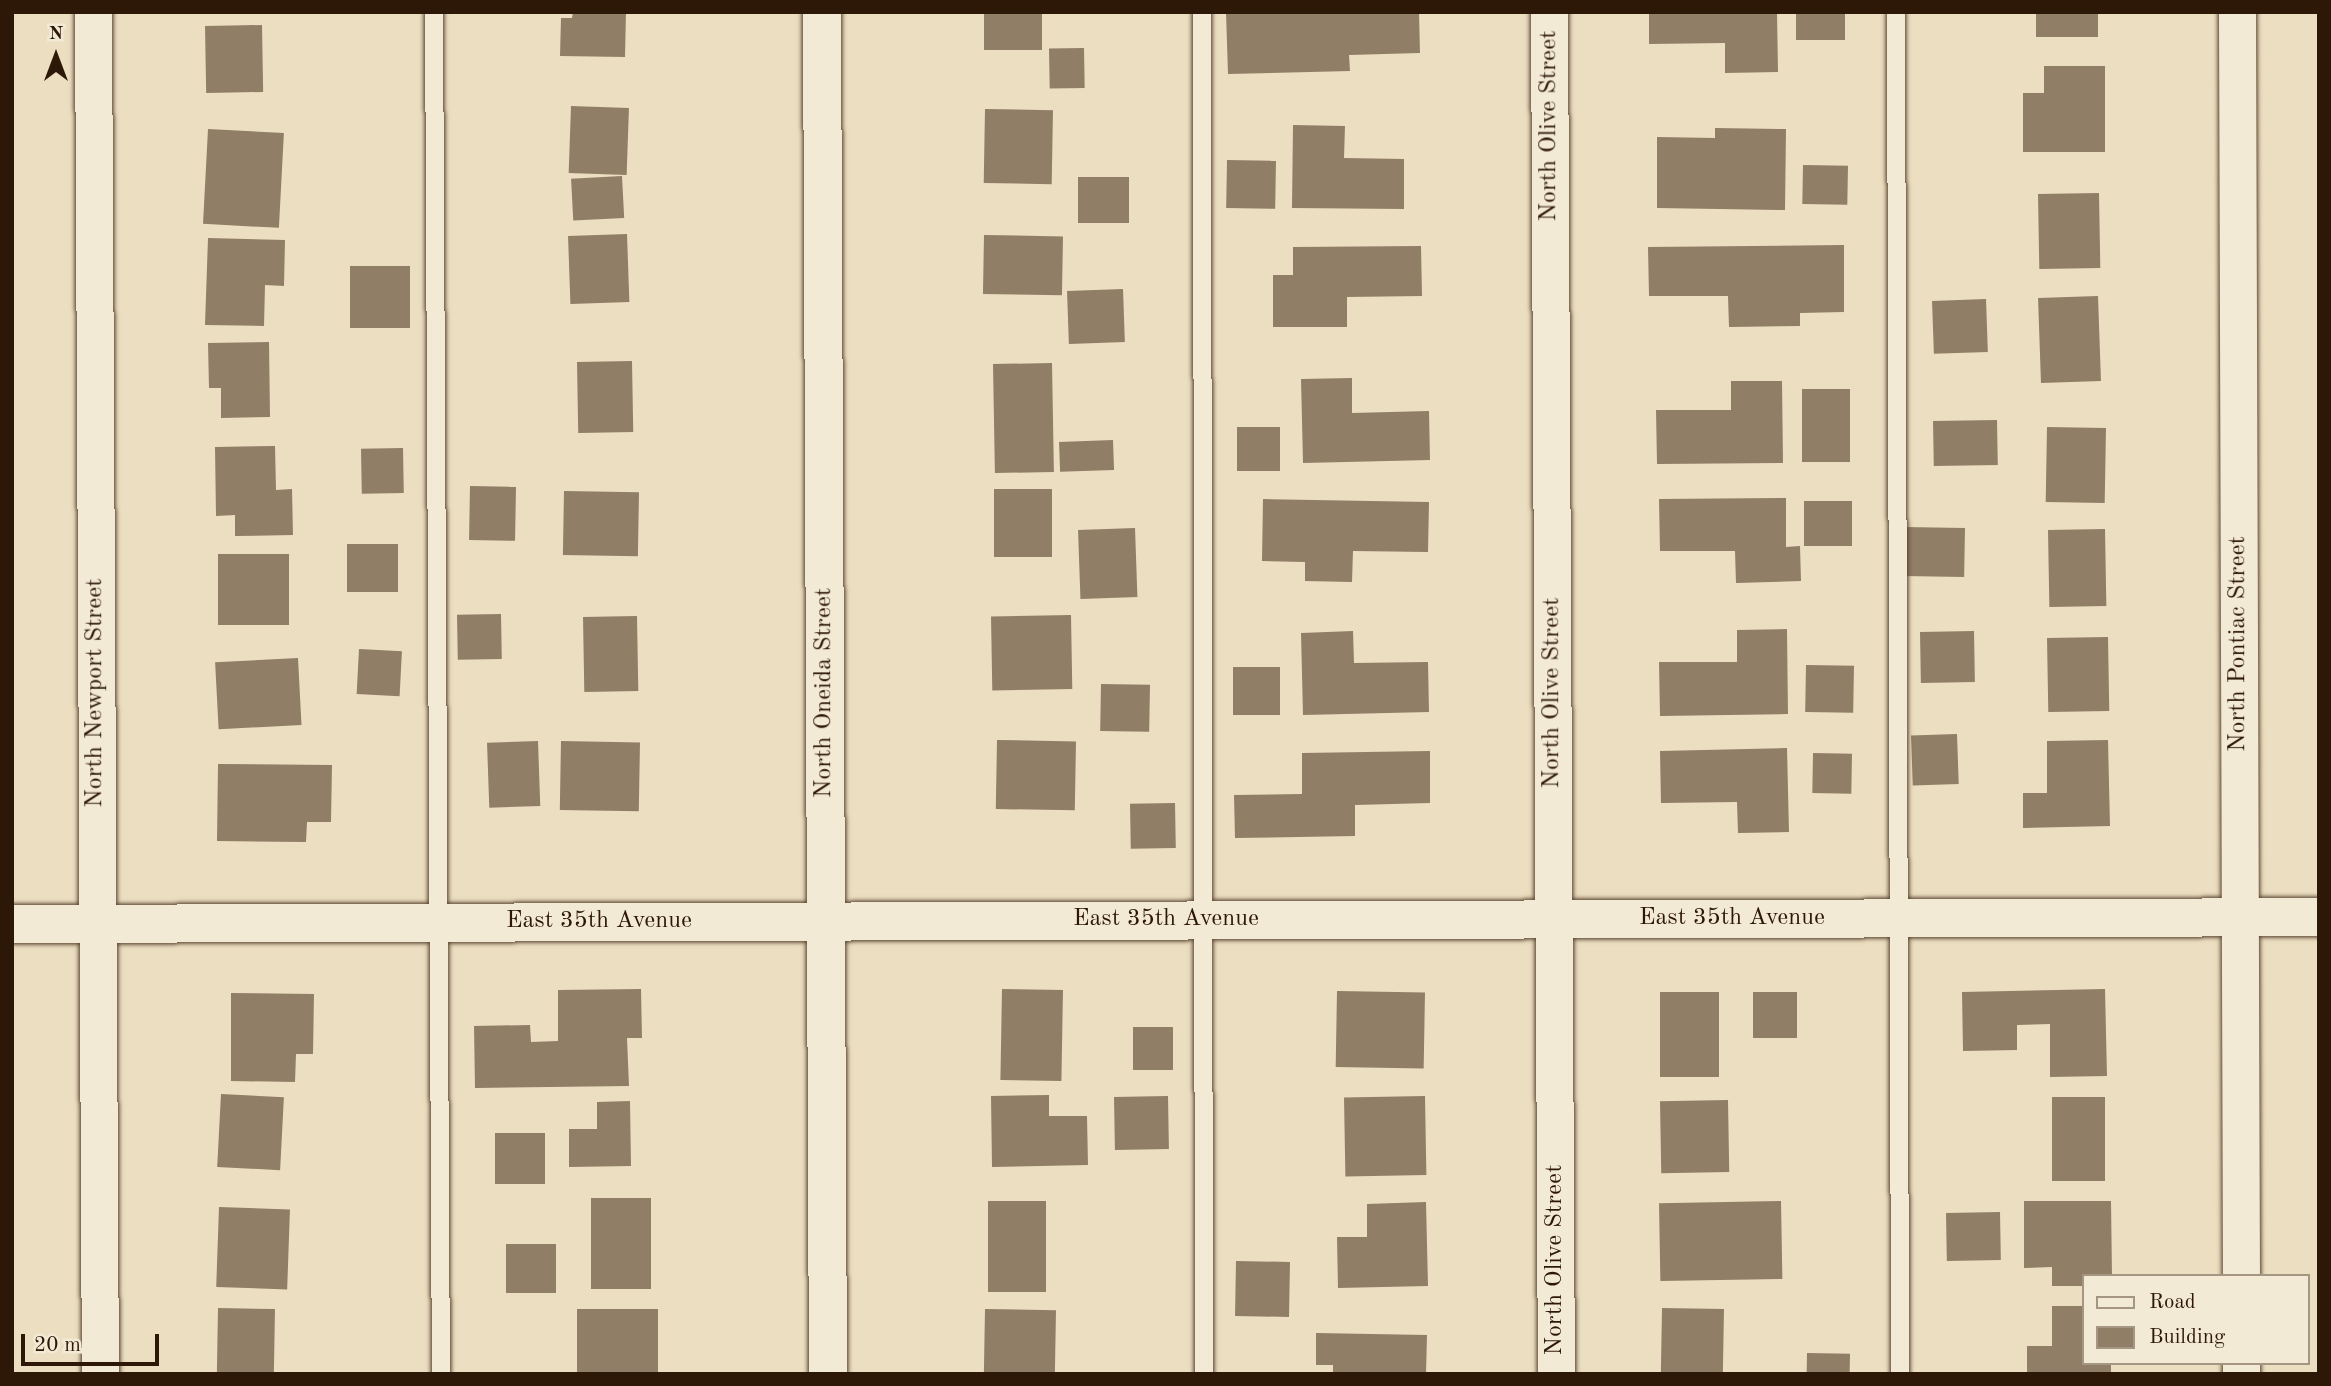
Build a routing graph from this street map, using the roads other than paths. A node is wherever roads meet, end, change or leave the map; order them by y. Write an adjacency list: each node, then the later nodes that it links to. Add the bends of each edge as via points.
1 (93, 12): 15 (street, North Newport Street)
2 (434, 12): 14 (lane)
3 (822, 12): 13 (street, North Oneida Street)
4 (1202, 12): 12 (lane)
5 (1549, 12): 11 (street, North Olive Street)
6 (1896, 12): 10 (lane)
7 (2236, 12): 8 (street, North Pontiac Street)
8 (2240, 917): 9 (street, East 35th Avenue); 10 (street, East 35th Avenue); 17 (street, North Pontiac Street)
9 (2319, 917)
10 (1899, 918): 11 (street, East 35th Avenue); 23 (lane)
11 (1554, 919): 12 (street, East 35th Avenue); 22 (street, North Olive Street)
12 (1201, 920): 13 (street, East 35th Avenue); 21 (lane)
13 (826, 921): 14 (street, East 35th Avenue); 20 (street, North Oneida Street)
14 (438, 923): 15 (street, East 35th Avenue); 19 (lane)
15 (97, 924): 16 (street, East 35th Avenue); 18 (street, North Newport Street)
16 (12, 925)
17 (2241, 1274)
18 (100, 1374)
19 (441, 1374)
20 (828, 1374)
21 (1204, 1374)
22 (1556, 1374)
23 (1900, 1374)

